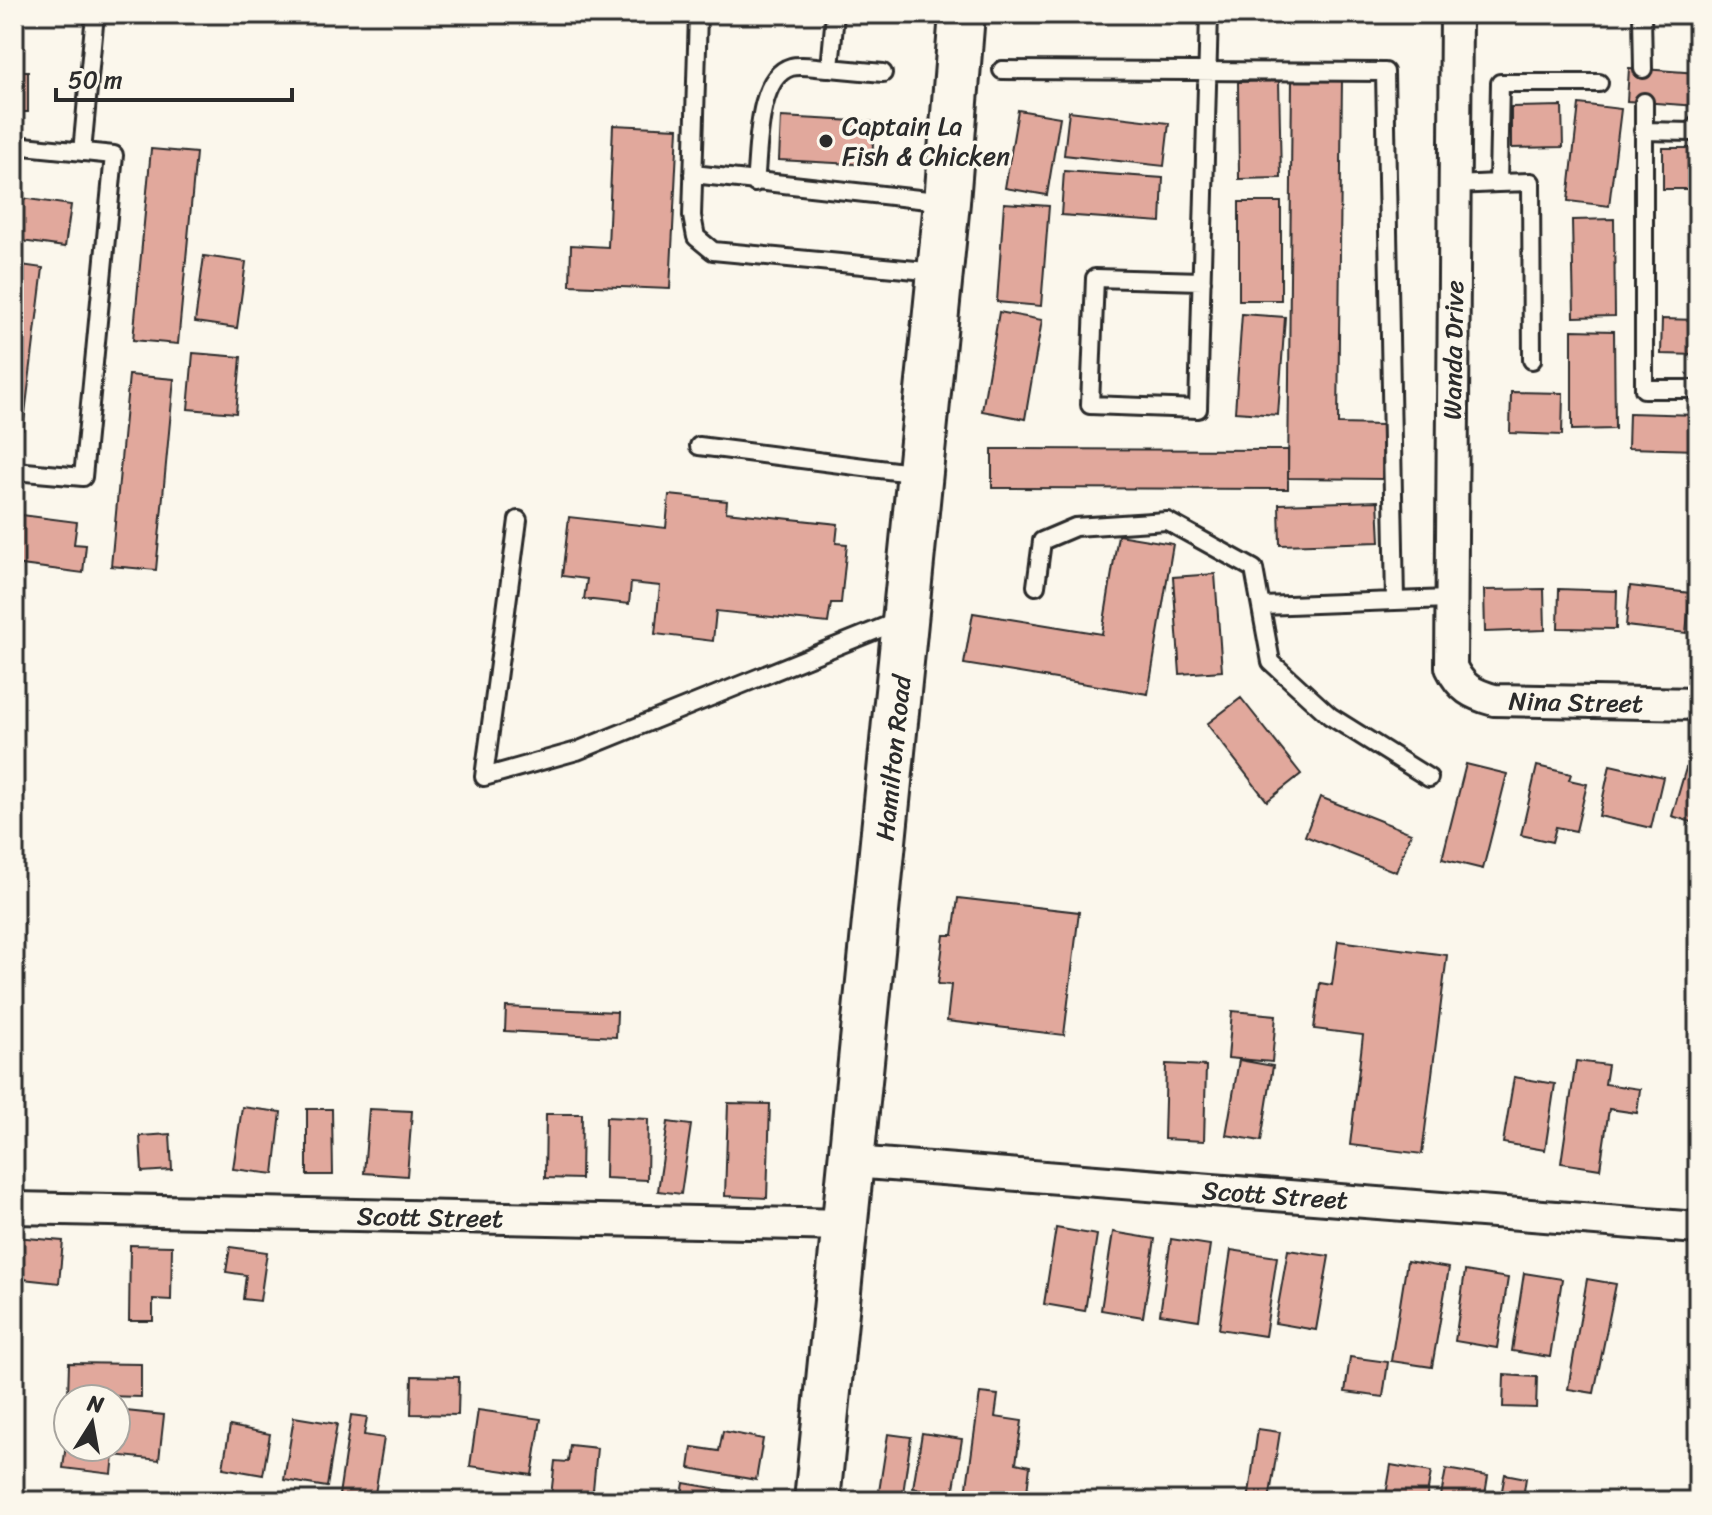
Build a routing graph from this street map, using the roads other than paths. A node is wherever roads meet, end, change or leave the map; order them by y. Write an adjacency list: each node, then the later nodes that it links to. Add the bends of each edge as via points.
1 (95, 14): 18 (lane)
2 (698, 14): 19 (lane)
3 (835, 14): 8 (lane)
4 (962, 14): 23 (street, Hamilton Road)
5 (1209, 14): 11 (lane)
6 (1456, 14): 22 (street, Wanda Drive)
7 (1642, 14): 9 (lane)
8 (830, 68): 12 (lane); 20 (lane, via 792,67 775,76 766,92)
9 (1643, 69)
10 (1002, 70): 11 (lane)
11 (1208, 70): 25 (lane); 34 (lane, via 1385,72)
12 (883, 73)
13 (1599, 83): 21 (lane, via 1500,83)
14 (1644, 102): 16 (lane)
15 (1698, 123): 16 (lane, via 1692,132)
16 (1643, 131): 27 (lane, via 1644,389)
17 (14, 145): 18 (lane)
18 (82, 152): 29 (lane, via 114,155 83,477)
19 (693, 174): 20 (lane); 24 (lane, via 696,237 713,251)
20 (755, 183): 23 (lane)
21 (1498, 183): 22 (lane); 26 (lane, via 1531,182)
22 (1456, 185): 33 (street, Wanda Drive)
23 (947, 202): 24 (street, Hamilton Road)
24 (940, 273): 30 (street, Hamilton Road)
25 (1202, 281): 25 (lane, via 1198,409 1090,405 1095,278)
26 (1532, 360)
27 (1698, 389)
28 (699, 446): 30 (lane)
29 (14, 471)
30 (921, 475): 36 (street, Hamilton Road)
31 (518, 520): 36 (lane, via 484,777 577,751)
32 (1036, 586): 35 (lane, via 1042,541 1075,527 1167,521 1254,569)
33 (1448, 599): 34 (lane); 37 (street, Wanda Drive, via 1451,667)
34 (1395, 601): 35 (lane)
35 (1262, 606): 39 (lane, via 1271,662 1330,716)
36 (906, 618): 40 (street, Hamilton Road)
37 (1459, 683): 38 (street, Nina Street, via 1472,694 1494,700)
38 (1698, 704)
39 (1429, 778)
40 (853, 1162): 42 (street, Hamilton Road); 43 (street, Scott Street)
41 (14, 1208): 42 (street, Scott Street)
42 (846, 1225): 44 (street, Hamilton Road)
43 (1698, 1228)
44 (817, 1501)

